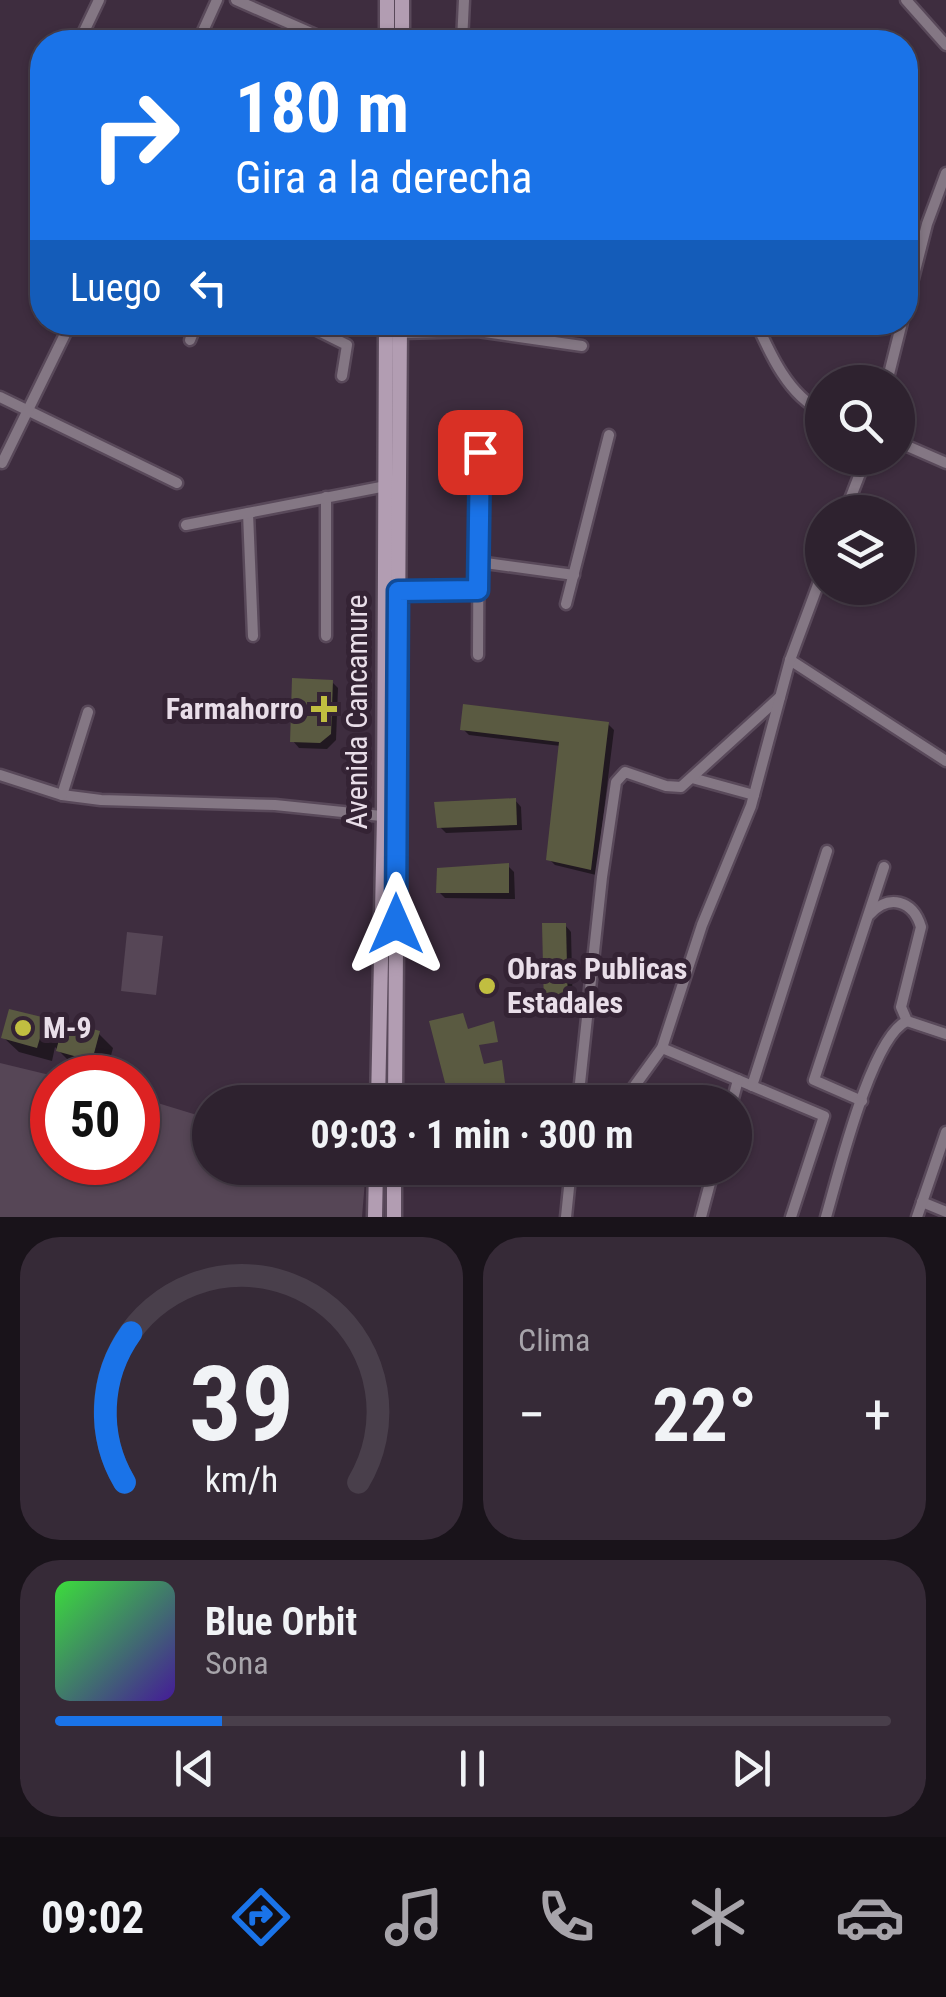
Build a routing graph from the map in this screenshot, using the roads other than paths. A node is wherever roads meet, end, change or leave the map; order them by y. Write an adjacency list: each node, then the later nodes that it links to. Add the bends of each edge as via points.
1 (99, 0): 8 (street)
2 (218, 0): 9 (street)
3 (236, 0): 10 (street)
4 (387, 0): 11 (main road)
5 (402, 0): 12 (main road)
6 (464, 0): 13 (street)
7 (906, 0): 14 (street)
8 (85, 30)
9 (204, 30)
10 (305, 30)
11 (387, 30)
12 (402, 30)
13 (463, 30)
14 (946, 45)
15 (946, 173): 16 (street)
16 (918, 259)
17 (65, 335): 31 (street)
18 (192, 335): 25 (street)
19 (328, 335): 28 (street, via 347,344)
20 (386, 335): 38 (main road, Avenida Cancamure)
21 (400, 335): 45 (main road, Avenida Cancamure)
22 (506, 335): 26 (street)
23 (763, 335): 30 (street, via 786,379)
24 (899, 335): 27 (street)
25 (190, 340)
26 (582, 346)
27 (891, 365)
28 (342, 376)
29 (0, 397): 31 (street)
30 (805, 398)
31 (30, 410): 35 (street); 37 (street)
32 (610, 435): 43 (street)
33 (915, 449): 36 (street)
34 (480, 452): 42 (street)
35 (2, 463)
36 (946, 463)
37 (177, 483)
38 (386, 486): 39 (street); 59 (main road, Avenida Cancamure)
39 (326, 498): 40 (street); 49 (street)
40 (248, 513): 41 (street); 48 (street)
41 (186, 525)
42 (478, 562): 43 (street); 44 (street)
43 (574, 575): 46 (street)
44 (478, 590): 45 (street); 50 (street)
45 (398, 591): 59 (main road, Avenida Cancamure)
46 (566, 604)
47 (810, 605): 51 (street)
48 (253, 636)
49 (326, 636)
50 (478, 655)
51 (790, 660): 52 (street); 54 (street)
52 (781, 696): 56 (street); 57 (street)
53 (88, 712): 58 (street)
54 (946, 761)
55 (0, 775): 58 (street)
56 (692, 778): 57 (street); 69 (street, via 675,788 625,772 616,782)
57 (754, 795): 65 (street)
58 (62, 796): 59 (street)
59 (391, 817): 67 (main road, Avenida Cancamure); 68 (main road, Avenida Cancamure)
60 (827, 851): 73 (street)
61 (884, 867): 62 (street)
62 (864, 922): 63 (street, via 879,904 892,901 912,908 920,920 900,1007); 74 (street, via 814,1080)
63 (908, 1021): 64 (street); 74 (street, via 888,1036)
64 (946, 1034)
65 (662, 1048): 66 (street); 70 (street)
66 (738, 1080): 71 (street); 72 (street)
67 (379, 1085)
68 (395, 1085)
69 (580, 1085)
70 (635, 1085)
71 (737, 1085)
72 (750, 1085)
73 (752, 1086): 86 (street, via 824,1116)
74 (862, 1101): 87 (street)
75 (946, 1132): 80 (street)
76 (376, 1185): 82 (main road)
77 (394, 1185): 83 (main road)
78 (570, 1185): 84 (street)
79 (709, 1185): 85 (street)
80 (922, 1202): 81 (street); 88 (street)
81 (946, 1212)
82 (375, 1217)
83 (394, 1217)
84 (566, 1217)
85 (700, 1217)
86 (791, 1217)
87 (826, 1217)
88 (917, 1217)

